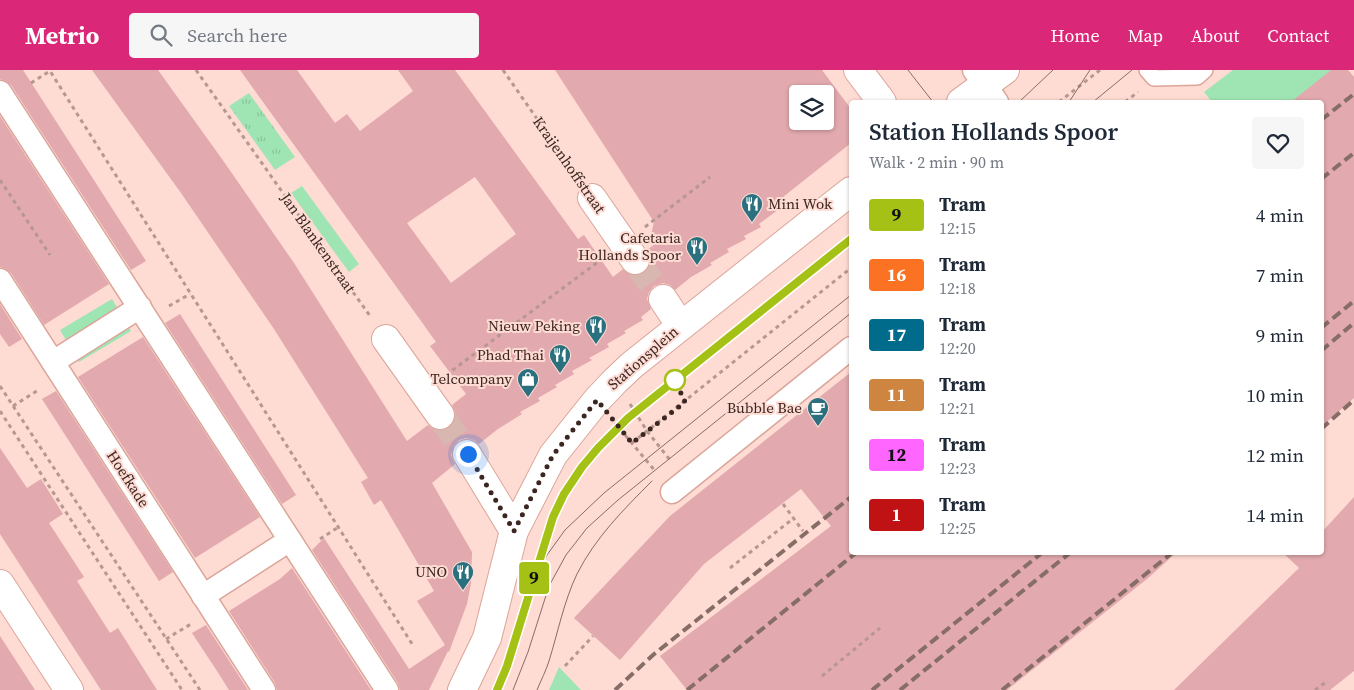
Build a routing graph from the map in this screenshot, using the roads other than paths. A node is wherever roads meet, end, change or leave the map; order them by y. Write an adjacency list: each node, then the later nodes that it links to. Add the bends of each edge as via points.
1 (858, 70): 6 (street)
2 (1147, 70): 3 (lane, via 1154,78)
3 (1201, 74)
4 (990, 82): 7 (street)
5 (0, 92): 13 (street)
6 (880, 100)
7 (965, 100)
8 (849, 193): 14 (street, Stationsplein)
9 (592, 198): 10 (street, Kraijenhoffstraat)
10 (629, 252)
11 (0, 280): 17 (street, Hoefkade)
12 (663, 299): 14 (street)
13 (140, 307): 17 (street); 22 (street)
14 (680, 325): 21 (street, Stationsplein, via 606,390 553,455)
15 (386, 339): 18 (street)
16 (849, 350): 20 (street)
17 (57, 369): 24 (street, Hoefkade)
18 (440, 415)
19 (468, 454): 21 (street)
20 (679, 487)
21 (514, 531): 28 (street, Stationsplein, via 487,638)
22 (290, 540): 24 (street); 27 (street)
23 (0, 584): 25 (street)
24 (203, 596): 26 (street, Hoefkade)
25 (69, 690)
26 (264, 690)
27 (387, 690)
28 (462, 690)

